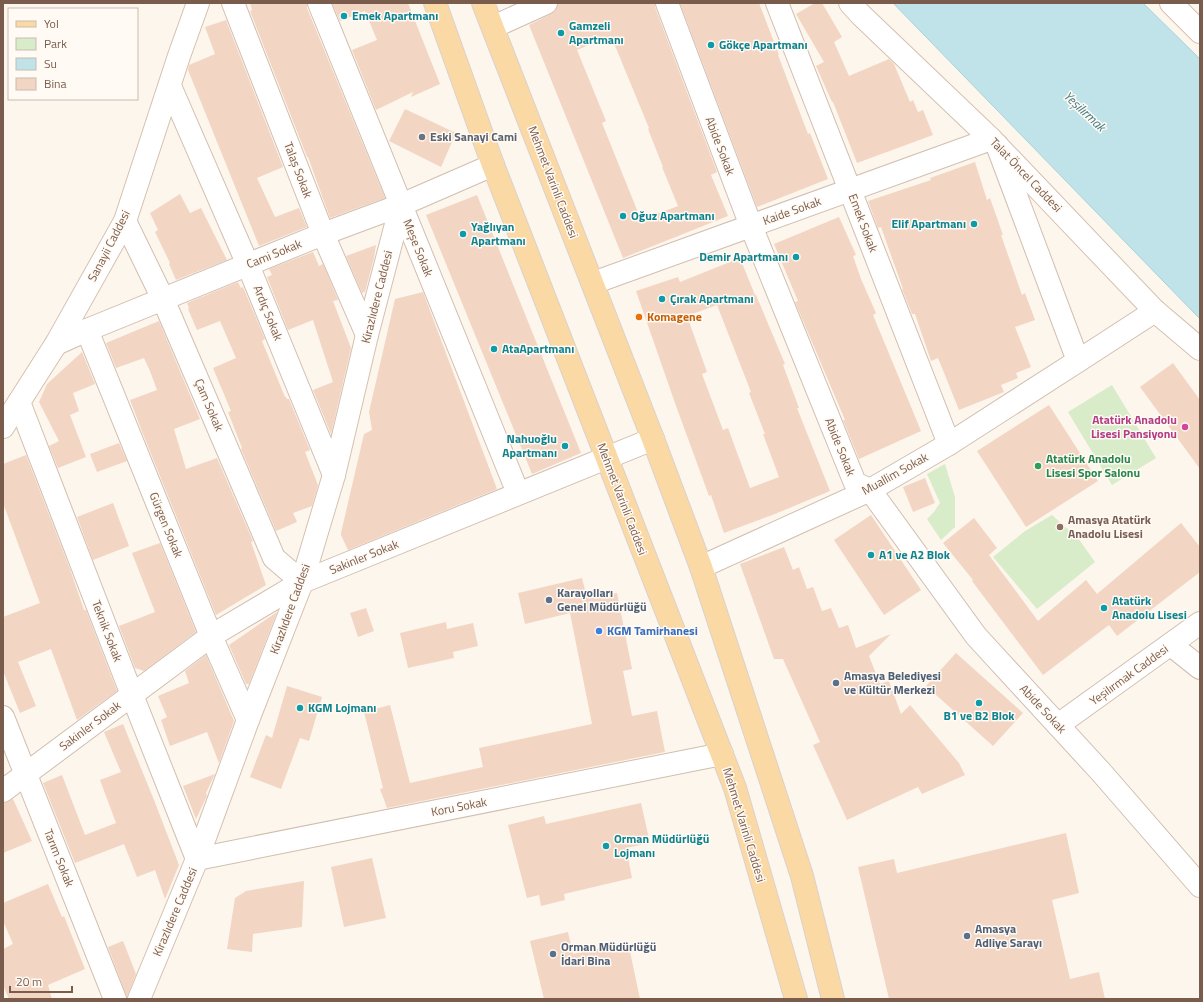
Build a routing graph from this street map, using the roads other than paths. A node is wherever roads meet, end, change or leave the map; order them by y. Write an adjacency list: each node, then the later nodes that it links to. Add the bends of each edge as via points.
1 (198, 3): 13 (street, Sanayii Caddesi)
2 (233, 3): 20 (street, Talaş Sokak)
3 (320, 3): 17 (street, Meşe Sokak)
4 (435, 3): 15 (main road, Mehmet Varinli Caddesi)
5 (483, 3): 11 (main road, Mehmet Varinli Caddesi)
6 (546, 3): 11 (street)
7 (667, 3): 19 (street, Abide Sokak)
8 (778, 3): 16 (street, Emek Sokak)
9 (850, 3): 14 (street, Talat Öncel Caddesi)
10 (1171, 3): 12 (street)
11 (493, 26): 22 (main road, Mehmet Varinli Caddesi)
12 (1200, 32)
13 (170, 86): 18 (street, Sanayii Caddesi); 21 (street, Ardıç Sokak)
14 (994, 142): 16 (street, Kaide Sokak); 24 (street, Talat Öncel Caddesi); 29 (street)
15 (493, 165): 17 (street, Cami Sokak); 34 (main road, Mehmet Varinli Caddesi)
16 (850, 190): 19 (street, Kaide Sokak); 33 (street, Emek Sokak)
17 (400, 206): 20 (street, Cami Sokak); 26 (street, Kirazlıdere Caddesi); 37 (street, Meşe Sokak)
18 (125, 220): 23 (street, Çam Sokak); 27 (street, Sanayii Caddesi)
19 (751, 226): 22 (street, Kaide Sokak); 36 (street, Abide Sokak, via 855,483)
20 (323, 234): 21 (street, Cami Sokak); 26 (street, Talaş Sokak)
21 (248, 265): 23 (street, Cami Sokak); 35 (street, Ardıç Sokak)
22 (593, 283): 32 (main road, Mehmet Varinli Caddesi)
23 (163, 299): 25 (street, Cami Sokak); 39 (street, Çam Sokak, via 274,558)
24 (1155, 311): 28 (street, Talat Öncel Caddesi); 29 (street, Muallim Sokak)
25 (87, 330): 27 (street, Cami Sokak); 41 (street, Gürgen Sokak)
26 (367, 334): 35 (street, Kirazlıdere Caddesi)
27 (56, 344): 30 (street, Sanayii Caddesi)
28 (1200, 349)
29 (1078, 361): 33 (street, Muallim Sokak)
30 (19, 402): 31 (street, Sanayii Caddesi); 44 (street, Teknik Sokak)
31 (3, 427)
32 (653, 439): 34 (street, Sakinler Sokak); 38 (main road, Mehmet Varinli Caddesi)
33 (949, 444): 36 (street, Muallim Sokak)
34 (606, 457): 37 (street, Sakinler Sokak); 48 (main road, Mehmet Varinli Caddesi)
35 (334, 475): 39 (street, Kirazlıdere Caddesi)
36 (870, 490): 38 (street, Muallim Sokak); 47 (street, Abide Sokak, via 976,636)
37 (518, 494): 39 (street, Sakinler Sokak)
38 (702, 567): 56 (main road, Mehmet Varinli Caddesi, via 802,876)
39 (302, 582): 41 (street, Sakinler Sokak); 46 (street, Kirazlıdere Caddesi)
40 (1200, 623): 42 (street, Yeşilırmak Caddesi)
41 (211, 636): 44 (street, Sakinler Sokak); 46 (street, Gürgen Sokak)
42 (1171, 645): 43 (street); 47 (street, Yeşilırmak Caddesi)
43 (1200, 668)
44 (132, 695): 49 (street, Sakinler Sokak); 51 (street, Teknik Sokak)
45 (3, 718): 49 (street, Tarım Sokak)
46 (248, 720): 51 (street, Kirazlıdere Caddesi)
47 (1058, 726): 52 (street, Abide Sokak)
48 (722, 754): 51 (street, Koru Sokak); 55 (main road, Mehmet Varinli Caddesi, via 735,788)
49 (26, 774): 50 (street, Sakinler Sokak); 53 (street, Tarım Sokak)
50 (3, 791)
51 (197, 859): 54 (street, Kirazlıdere Caddesi)
52 (1200, 886)
53 (115, 999)
54 (139, 999)
55 (796, 999)
56 (833, 999)

